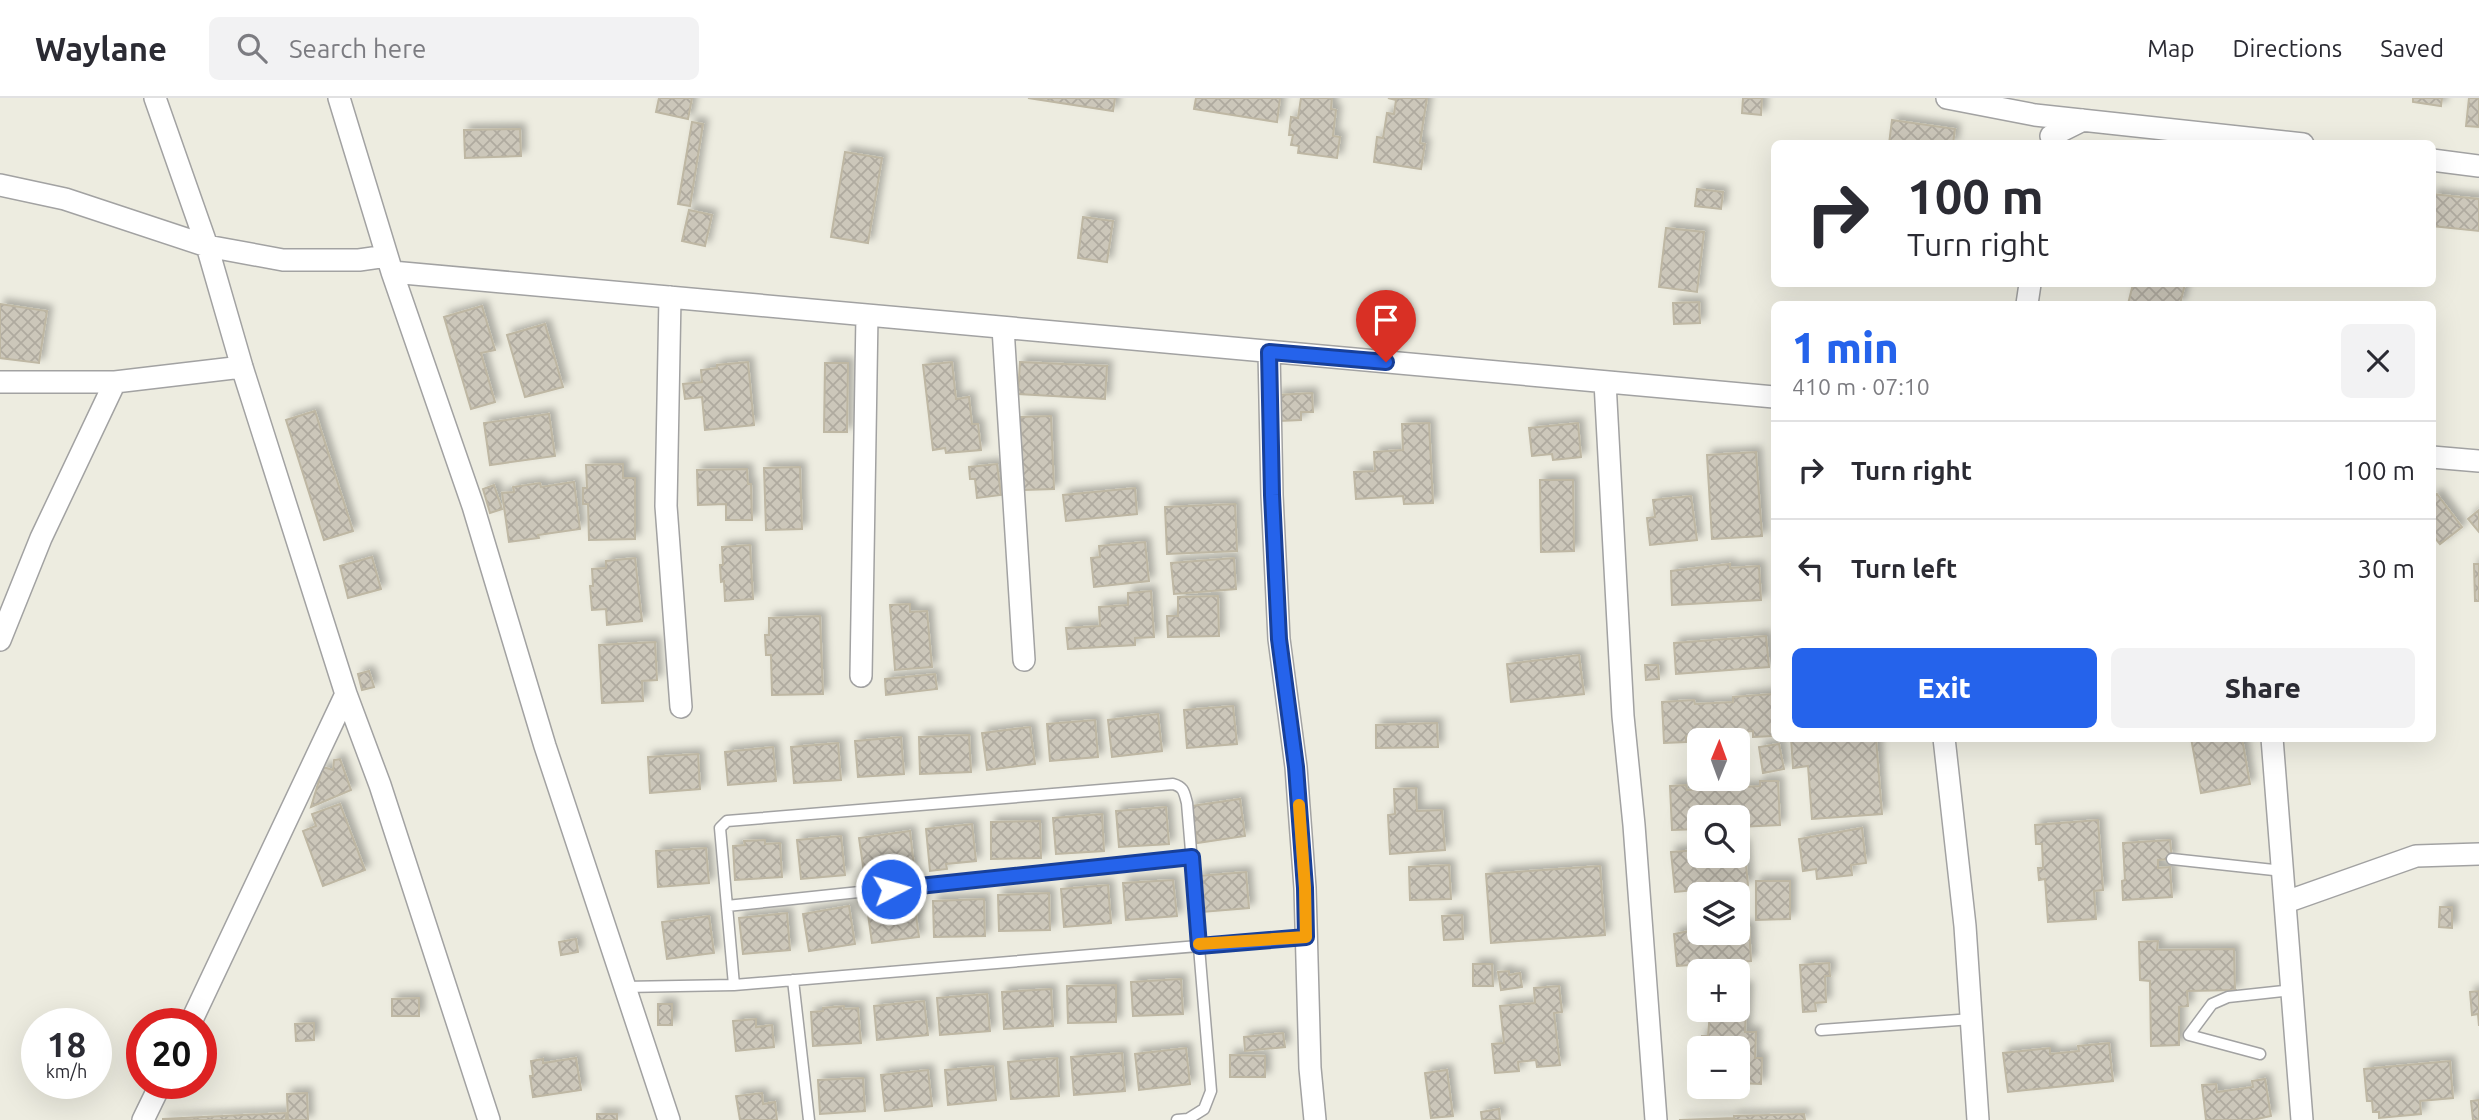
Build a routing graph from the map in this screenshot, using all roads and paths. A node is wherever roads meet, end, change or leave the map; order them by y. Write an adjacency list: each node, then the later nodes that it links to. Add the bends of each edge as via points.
1 (155, 98): 11 (street)
2 (338, 98): 12 (street)
3 (1947, 98): 4 (street)
4 (2035, 115): 5 (street); 6 (street)
5 (2083, 120): 6 (street); 7 (street)
6 (2050, 140)
7 (2266, 140)
8 (2436, 161): 9 (street)
9 (2479, 166)
10 (0, 186): 11 (street, via 65,200)
11 (207, 246): 12 (street, via 284,260); 17 (street)
12 (390, 264): 13 (street); 41 (street, via 473,506)
13 (670, 297): 14 (street); 28 (street, via 666,506)
14 (867, 315): 15 (street); 26 (street)
15 (1003, 328): 16 (street); 25 (street)
16 (1269, 352): 20 (street); 37 (street, via 1279,639 1296,767)
17 (242, 366): 19 (street); 27 (street)
18 (0, 382): 19 (street)
19 (115, 382): 24 (street, via 41,538)
20 (1605, 382): 21 (street); 54 (street, via 1623,716)
21 (1771, 397)
22 (2436, 457): 23 (street)
23 (2479, 461)
24 (0, 640)
25 (1024, 660)
26 (861, 676)
27 (346, 694): 43 (street); 49 (street)
28 (681, 706)
29 (1944, 742): 44 (street)
30 (2272, 742): 34 (street)
31 (2479, 854): 35 (street, via 2416,856)
32 (1192, 857): 36 (lane); 36 (lane, via 1184,790 1173,784 734,820 720,828); 38 (lane)
33 (2172, 859): 34 (lane)
34 (2283, 870): 35 (street)
35 (2286, 902): 42 (street)
36 (727, 906): 40 (lane)
37 (1306, 937): 38 (lane); 53 (street)
38 (1199, 946): 39 (lane); 52 (lane, via 1211,1091 1204,1110)
39 (793, 980): 40 (lane); 51 (lane)
40 (734, 985): 41 (lane)
41 (624, 987): 50 (street)
42 (2292, 990): 46 (lane, via 2228,997 2212,1004 2189,1035); 56 (street)
43 (198, 1008)
44 (1972, 1019): 45 (lane); 55 (street)
45 (1821, 1030)
46 (2260, 1055)
47 (154, 1099): 48 (street)
48 (144, 1120)
49 (489, 1120)
50 (669, 1120)
51 (809, 1120)
52 (1177, 1120)
53 (1315, 1120)
54 (1656, 1120)
55 (1978, 1120)
56 (2302, 1120)

